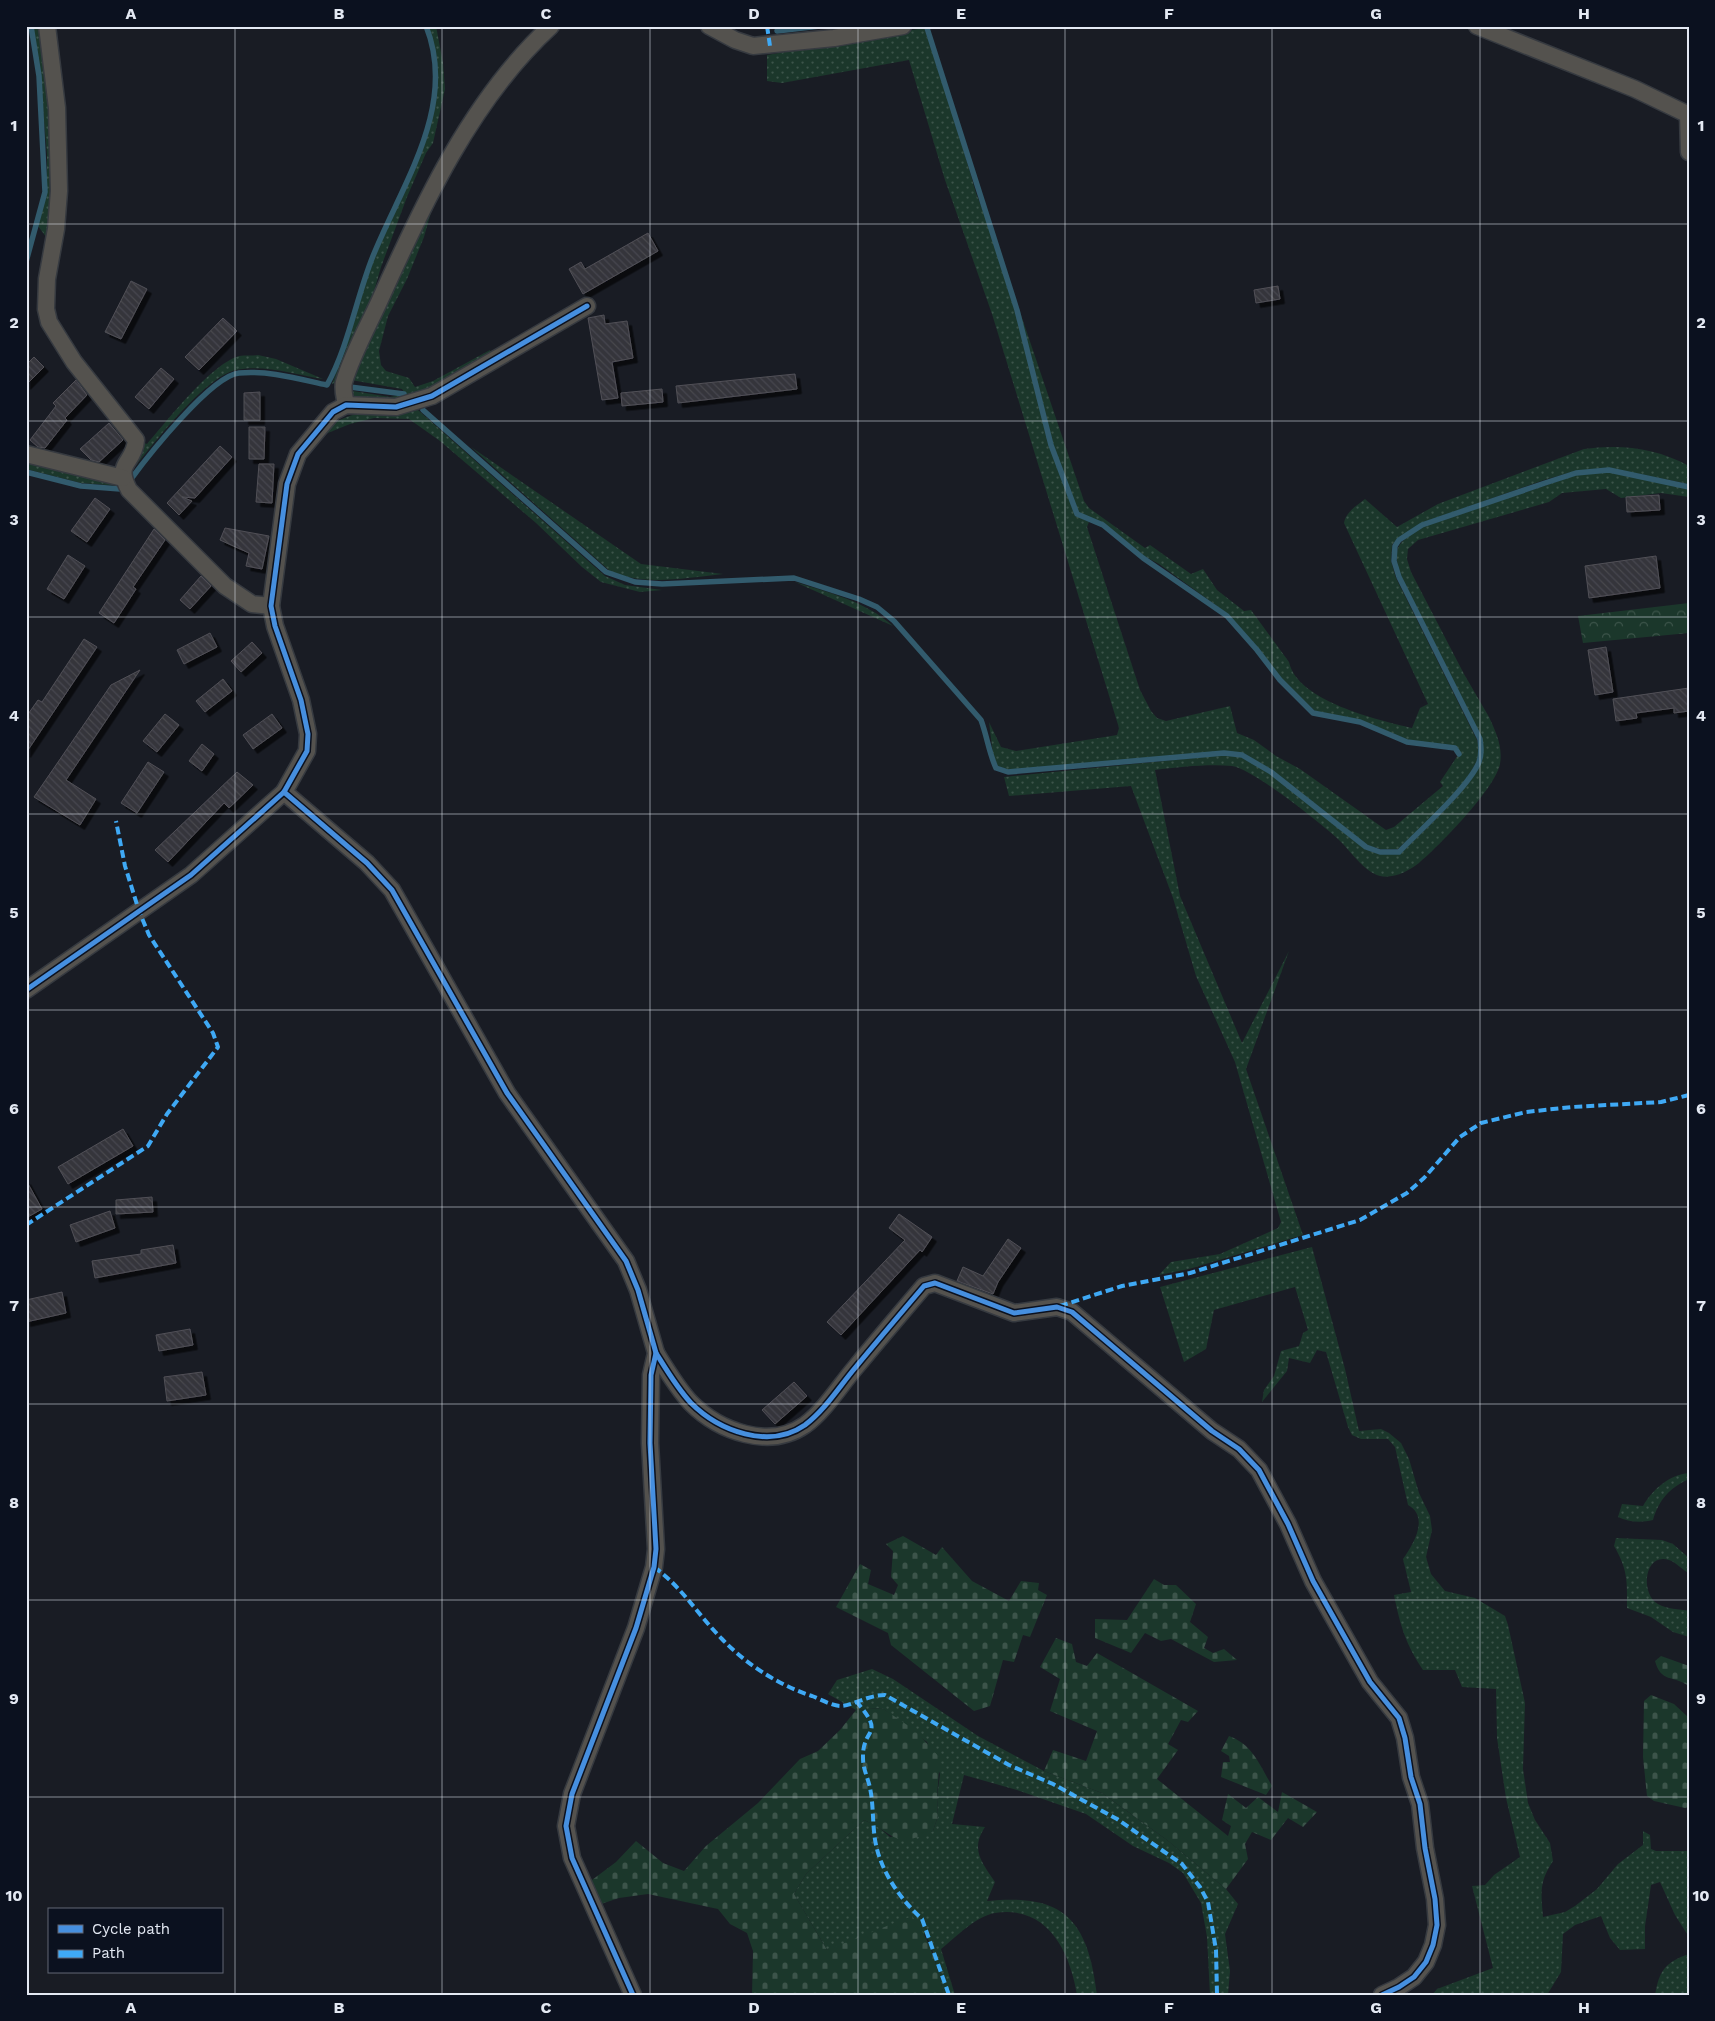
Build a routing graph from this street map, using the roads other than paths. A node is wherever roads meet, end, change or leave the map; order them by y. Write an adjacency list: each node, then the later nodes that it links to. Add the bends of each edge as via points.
1 (47, 26): 11 (street, via 57,108 59,191 46,309 49,322 74,362 136,440 122,470)
2 (551, 26): 9 (street, via 497,86 433,187 358,347 344,384)
3 (709, 26): 4 (street, via 753,46 834,38)
4 (903, 26)
5 (1477, 26): 6 (street, via 1635,88)
6 (1688, 114): 7 (street)
7 (1689, 152)
8 (588, 306): 9 (street, via 432,396 396,407)
9 (346, 405): 12 (street, via 333,412 298,454 287,484)
10 (26, 454): 11 (street)
11 (123, 478): 12 (street, via 129,490 225,586 252,604)
12 (271, 606): 13 (street, via 274,626 301,700 308,734 307,751)
13 (284, 792): 14 (street, via 191,875); 15 (street, via 367,863 392,890 507,1093 626,1261)
14 (26, 990)
15 (656, 1352): 16 (street, via 651,1375 650,1443 656,1549 654,1567 636,1628 572,1794 566,1826 572,1858); 17 (street, via 691,1402 709,1418 752,1436 790,1433 818,1414 924,1286 935,1283 1014,1314 1058,1307 1072,1312 1212,1431 1239,1449 1259,1470 1276,1498 1313,1581 1370,1682 1399,1718 1405,1738 1411,1777 1420,1804 1437,1925 1426,1962 1414,1977)
16 (633, 1995)
17 (1382, 1995)

